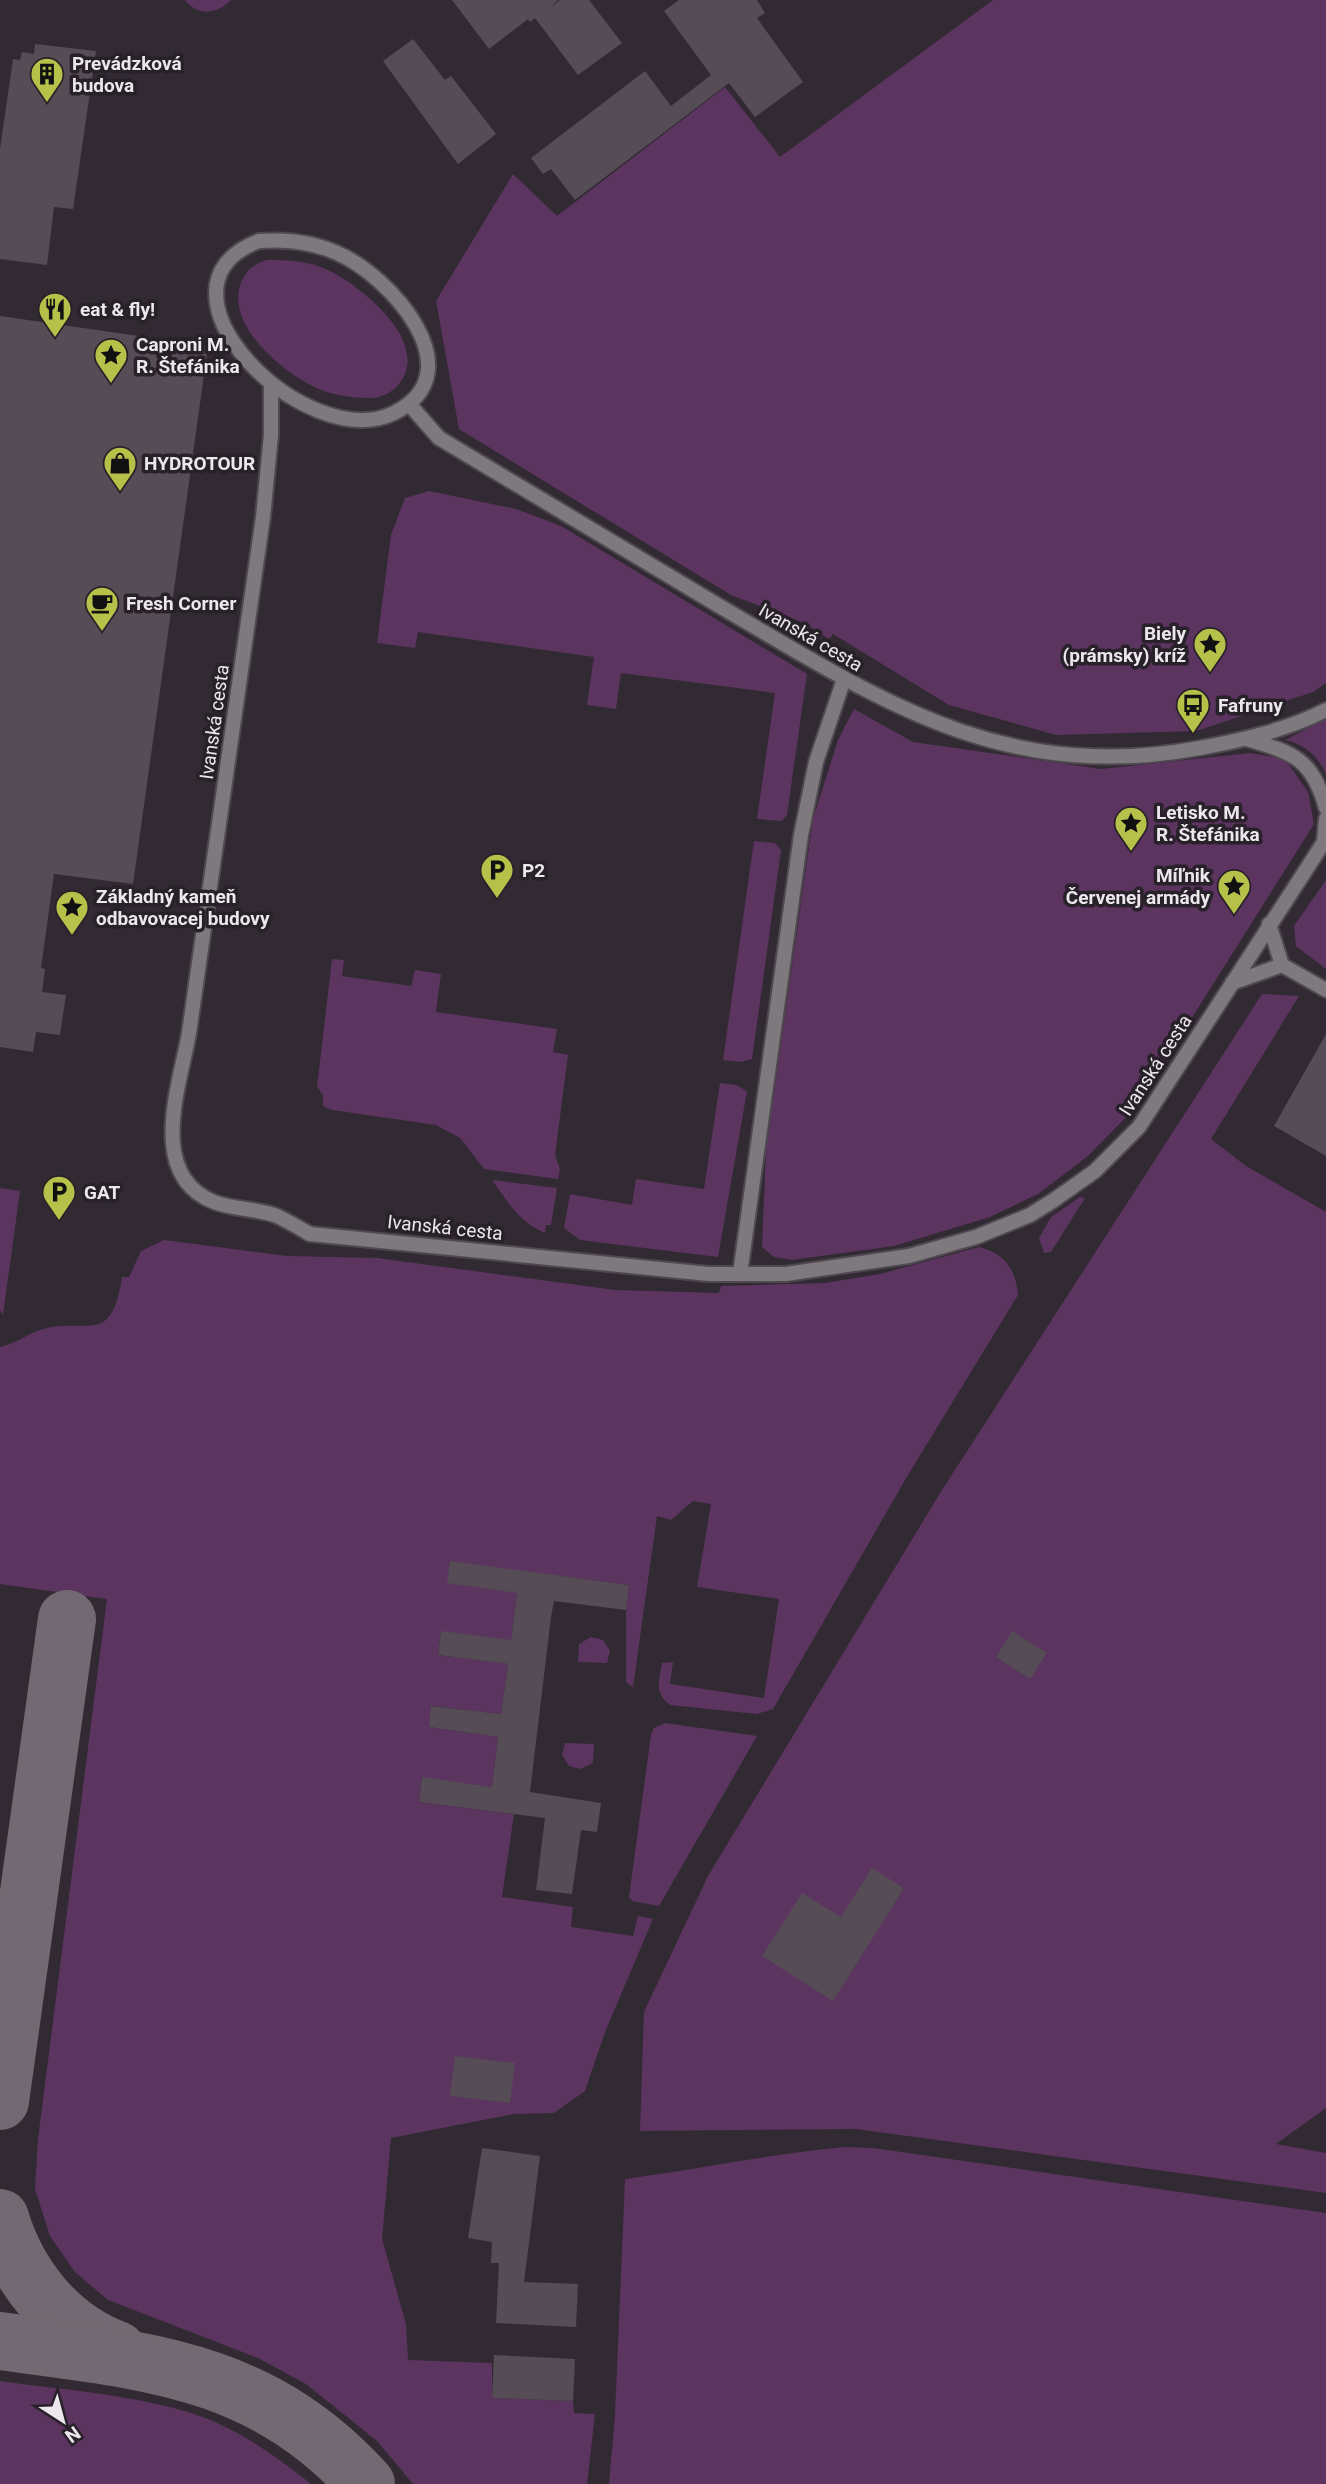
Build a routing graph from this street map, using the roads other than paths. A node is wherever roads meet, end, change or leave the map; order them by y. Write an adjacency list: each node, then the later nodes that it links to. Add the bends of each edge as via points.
1 (271, 384): 2 (street, via 304,404 347,417 379,418); 2 (street, via 231,340 221,322 216,295 227,265 242,249 260,241 294,241 357,263 388,287 414,319 427,359 424,383); 13 (street, Ivanská cesta, via 262,517 173,1117 176,1163 192,1188 214,1202 275,1215 310,1234)
2 (410, 404): 3 (street, Ivanská cesta, via 439,438)
3 (844, 679): 5 (street, Ivanská cesta, via 939,726 1027,750 1139,755); 13 (street, via 816,762 801,835)
4 (1326, 709): 5 (street, Ivanská cesta)
5 (1247, 739): 6 (street, via 1298,757 1320,785)
6 (1326, 808)
7 (1326, 819): 8 (street, Ivanská cesta)
8 (1325, 840): 9 (street, Ivanská cesta)
9 (1269, 924): 10 (street); 11 (street, Ivanská cesta)
10 (1282, 965): 11 (street); 12 (street)
11 (1232, 983): 13 (street, Ivanská cesta, via 1139,1127 1095,1171 1054,1200 976,1237 874,1263 786,1274)
12 (1326, 990)
13 (740, 1274)

